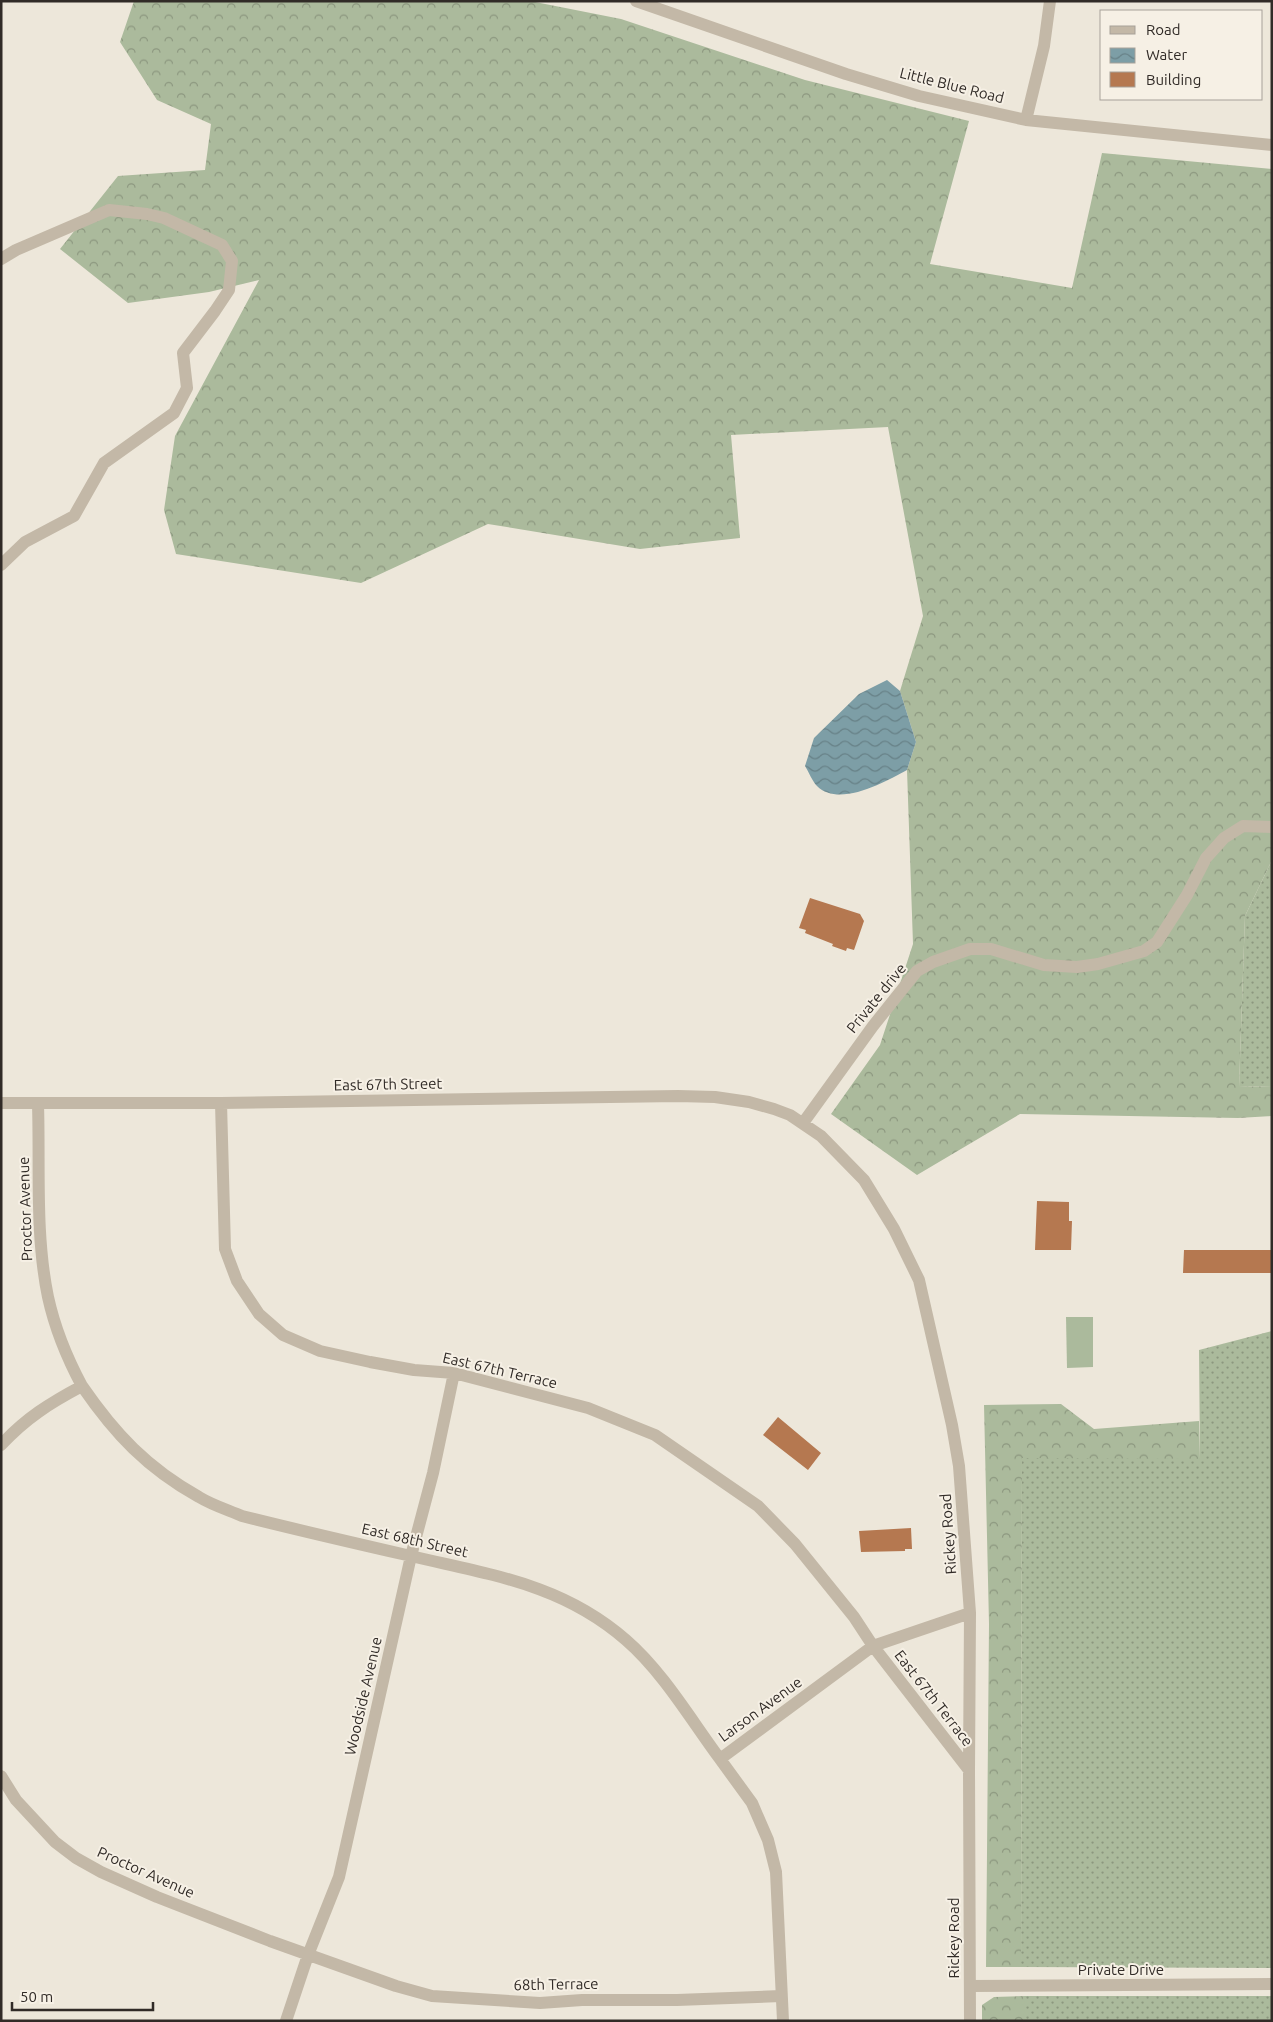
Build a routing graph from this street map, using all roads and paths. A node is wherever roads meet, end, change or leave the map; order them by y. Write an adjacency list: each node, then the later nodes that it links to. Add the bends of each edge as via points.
1 (636, 1): 3 (street, Little Blue Road, via 864,80)
2 (1050, 1): 3 (street, via 1044,46)
3 (1026, 120): 4 (street, Little Blue Road)
4 (1272, 145)
5 (1, 259): 6 (street, via 109,210 164,218 222,245 232,261 228,290 183,352 187,388 174,413 104,463 74,516 25,542)
6 (1, 565)
7 (1272, 827): 12 (street, Private drive, via 1243,826 1224,838 1206,858 1157,942 1144,951 1077,967 1044,965 991,949 970,949 917,971)
8 (1, 1103): 10 (street, East 67th Street)
9 (221, 1103): 10 (street, East 67th Street); 11 (street, East 67th Street, via 678,1096 715,1097); 13 (street, East 67th Terrace, via 225,1249 237,1281 259,1314 284,1335 320,1351 414,1370)
10 (38, 1104): 14 (street, Proctor Avenue, via 43,1266 57,1330)
11 (774, 1109): 12 (street, Rickey Road)
12 (804, 1123): 17 (street, Rickey Road, via 836,1149 864,1180 894,1229 919,1280 959,1466)
13 (454, 1373): 16 (street, Woodside Avenue); 18 (street, East 67th Terrace, via 588,1408 655,1435 758,1506 800,1551 854,1617)
14 (82, 1386): 15 (street, via 53,1401 20,1425); 16 (street, East 68th Street, via 131,1448 200,1498 242,1516)
15 (1, 1445)
16 (411, 1556): 19 (street, East 68th Street, via 527,1583 593,1614 640,1654); 22 (street, Woodside Avenue, via 340,1877)
17 (970, 1613): 18 (street, East 67th Terrace); 20 (street, Rickey Road)
18 (873, 1646): 19 (street, Larson Avenue); 20 (street, East 67th Terrace)
19 (720, 1759): 25 (street, Larson Avenue, via 752,1804 770,1848 776,1872)
20 (969, 1770): 24 (street, Rickey Road)
21 (1, 1776): 22 (street, Proctor Avenue, via 16,1800 55,1842 76,1858 157,1897)
22 (308, 1955): 25 (street, 68th Terrace, via 432,1996 540,2003); 26 (street, Woodside Avenue)
23 (1272, 1984): 24 (street, Private Drive)
24 (970, 1986): 28 (street, Rickey Road)
25 (781, 1996): 27 (street, Larson Avenue)
26 (286, 2021)
27 (784, 2021)
28 (970, 2021)

